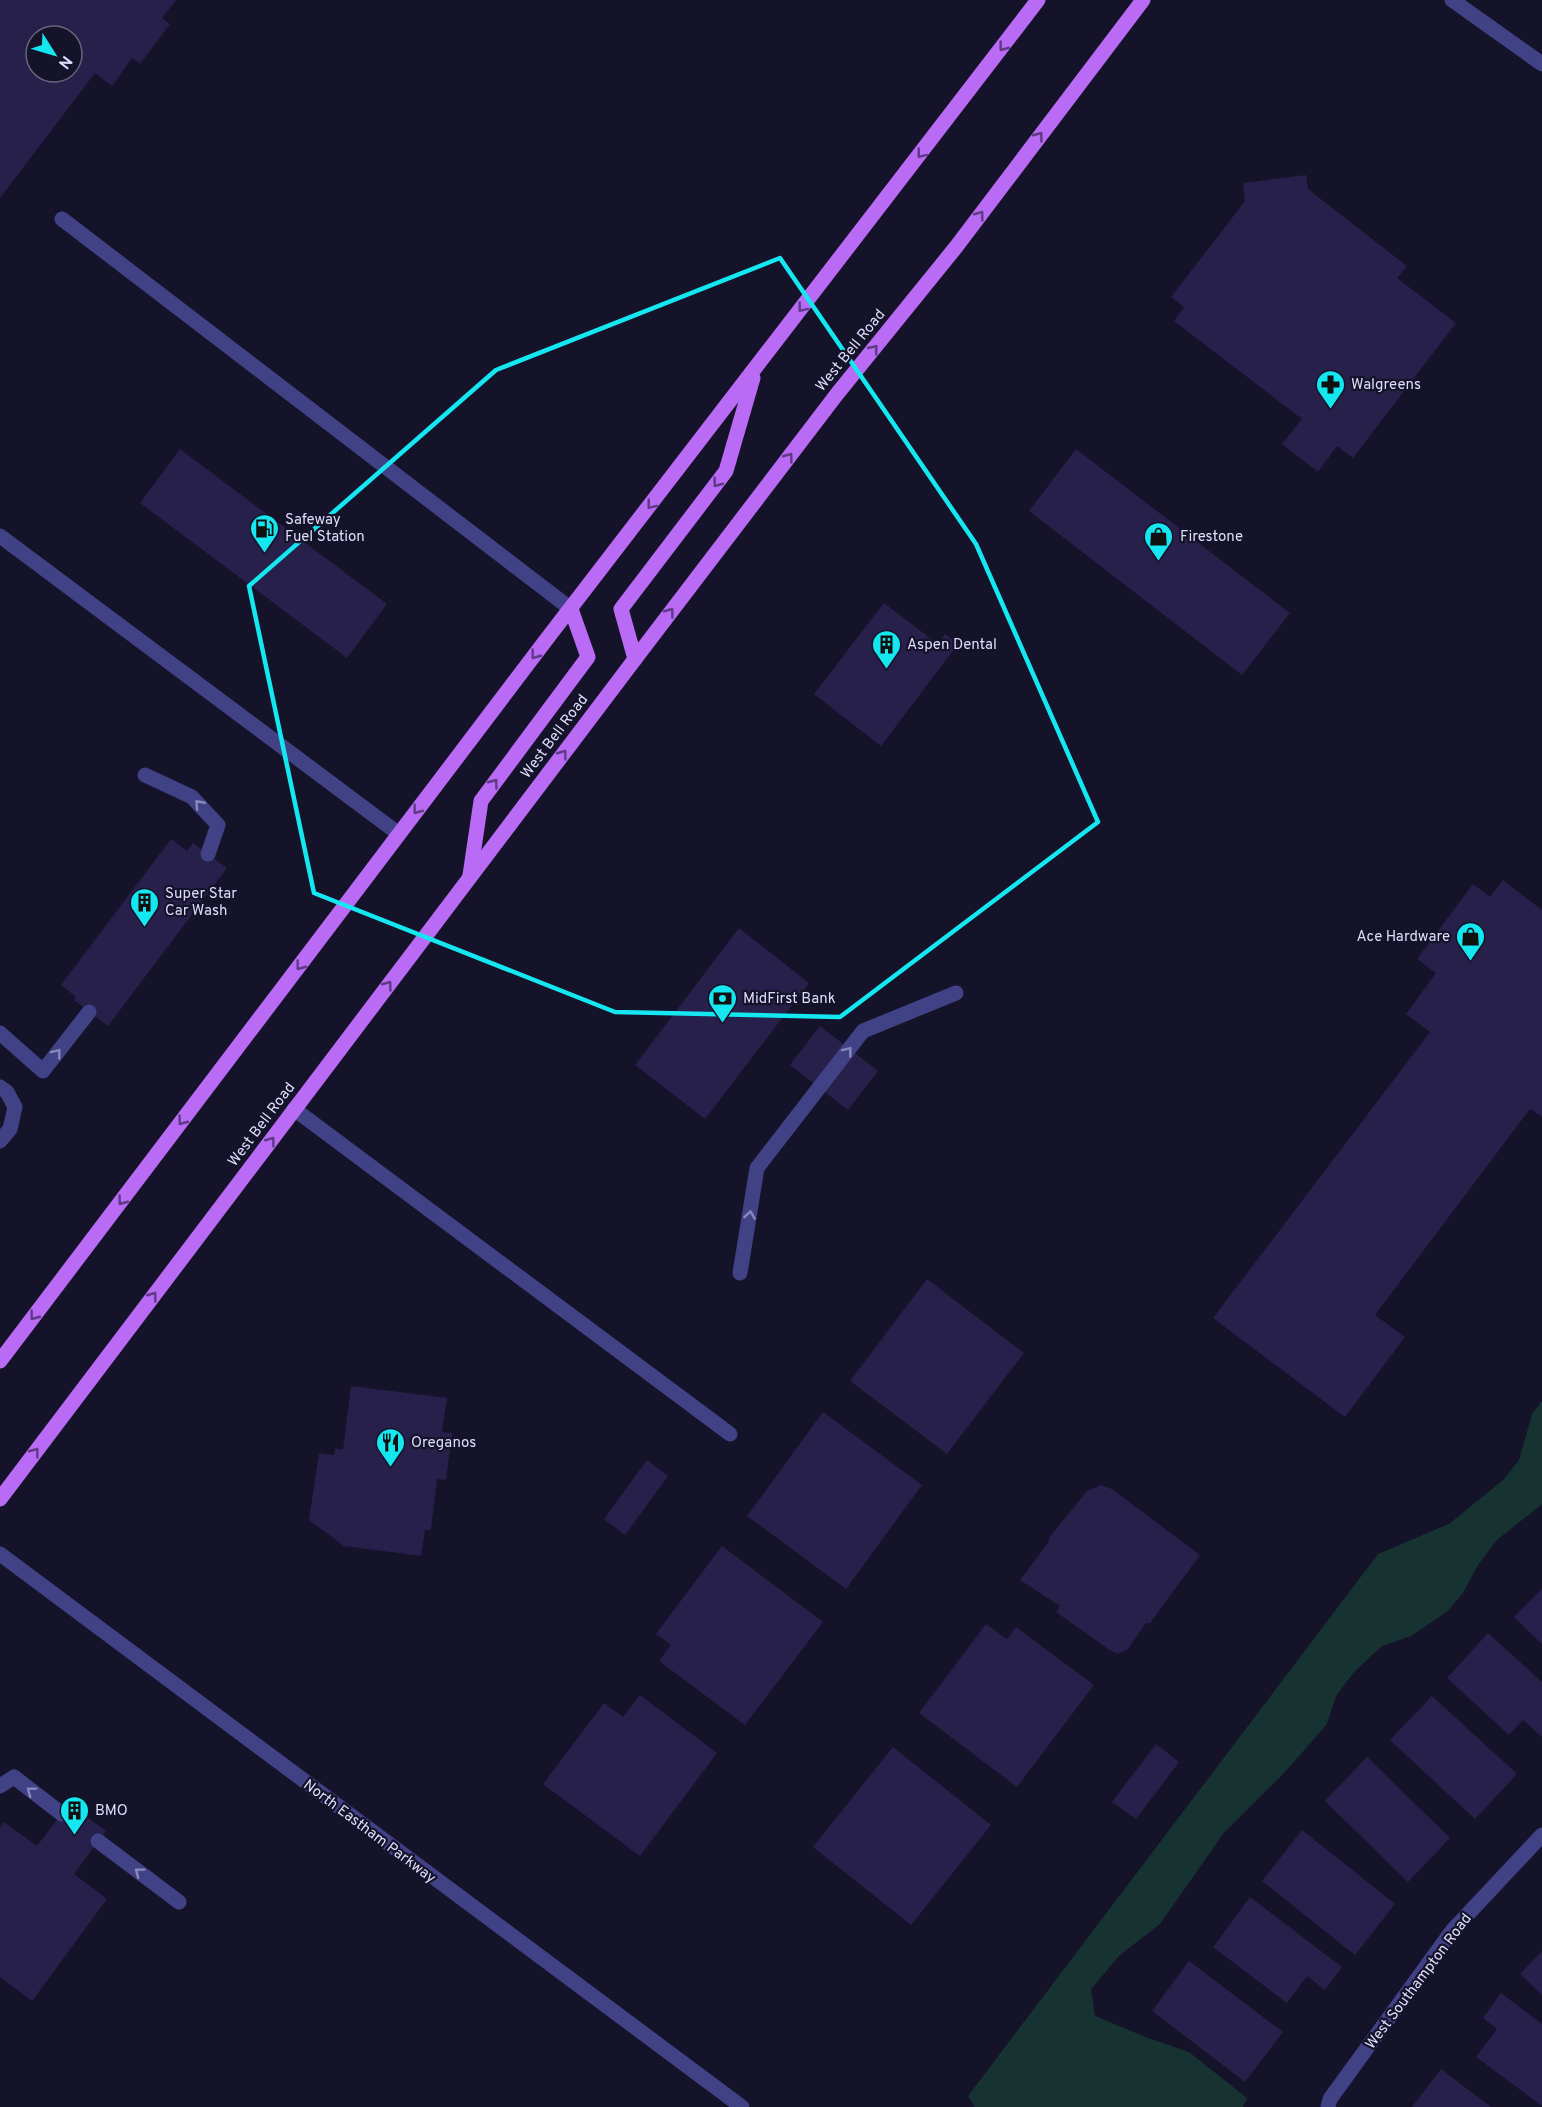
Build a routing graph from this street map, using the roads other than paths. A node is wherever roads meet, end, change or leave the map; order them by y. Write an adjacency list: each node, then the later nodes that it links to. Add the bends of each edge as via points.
1 (1038, 0): 6 (main road, one-way to 6)
2 (1143, 0): 9 (main road, West Bell Road, one-way to 2)
3 (1452, 0): 4 (street)
4 (1542, 64)
5 (62, 219): 8 (street)
6 (756, 368): 8 (main road, one-way to 8); 9 (main road, one-way to 9, via 726,471 621,609)
7 (0, 536): 11 (street)
8 (571, 609): 11 (main road, one-way to 11); 13 (main road, one-way to 8, via 481,801 588,657)
9 (635, 659): 13 (main road, West Bell Road, one-way to 9)
10 (145, 775): 12 (street, one-way to 10, via 218,825 192,796)
11 (399, 834): 21 (main road, one-way to 21)
12 (208, 854)
13 (469, 878): 18 (main road, West Bell Road, one-way to 13)
14 (956, 993): 20 (street, one-way to 14, via 758,1168 864,1031)
15 (89, 1012): 16 (street, one-way to 15, via 43,1071)
16 (0, 1033)
17 (0, 1087): 19 (street, via 15,1107 10,1129)
18 (294, 1109): 22 (street); 23 (main road, West Bell Road, one-way to 18)
19 (0, 1141)
20 (740, 1272)
21 (0, 1361)
22 (730, 1434)
23 (0, 1499)
24 (0, 1554): 30 (street, North Eastham Parkway)
25 (0, 1786): 26 (street, one-way to 25, via 14,1778)
26 (62, 1814)
27 (1542, 1835): 31 (street, West Southampton Road, via 1452,1931)
28 (98, 1841): 29 (street, one-way to 28)
29 (179, 1902)
30 (742, 2107)
31 (1328, 2107)

